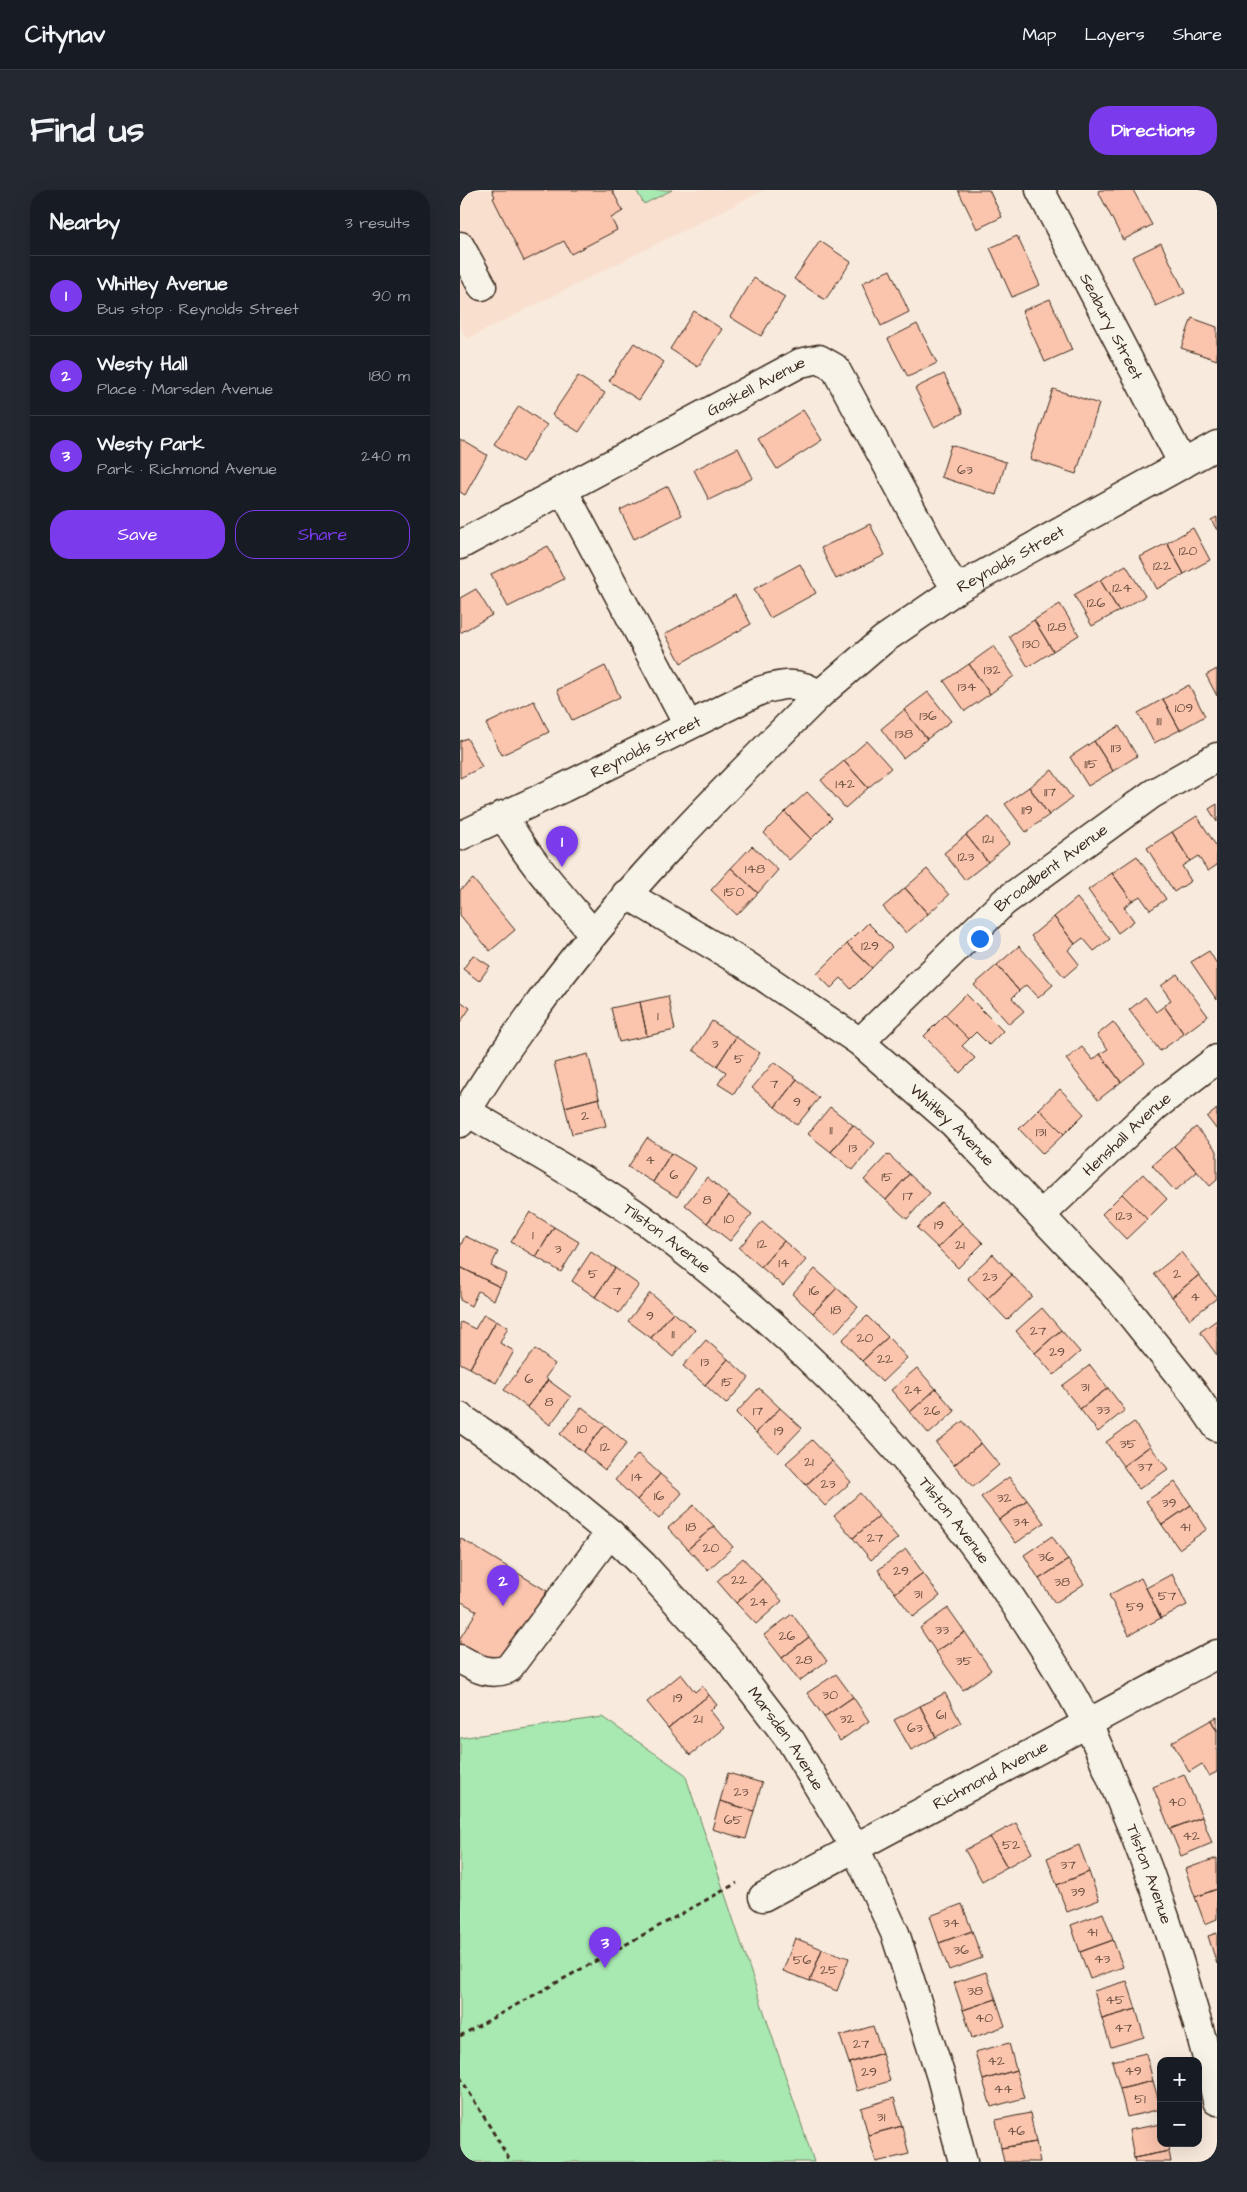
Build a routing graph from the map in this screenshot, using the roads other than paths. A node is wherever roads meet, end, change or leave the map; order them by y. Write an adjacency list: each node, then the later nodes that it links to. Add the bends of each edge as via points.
1 (1040, 190): 5 (street, Seabury Street)
2 (460, 246): 3 (street)
3 (482, 286)
4 (1217, 445): 5 (street, Reynolds Street)
5 (1183, 464): 8 (street, Reynolds Street)
6 (562, 490): 7 (street, Gaskell Avenue); 8 (street, Gaskell Avenue, via 800,363 819,359 834,368); 10 (street)
7 (460, 546)
8 (957, 589): 9 (street, Reynolds Street, via 883,640)
9 (818, 695): 10 (street, Reynolds Street, via 798,684 780,684); 14 (street, Reynolds Street, via 722,790)
10 (688, 724): 12 (street, Reynolds Street)
11 (1217, 757): 16 (street, Broadbent Avenue, via 1152,794 1004,902)
12 (503, 815): 13 (street, Reynolds Street); 15 (street, via 533,860)
13 (460, 836)
14 (626, 894): 15 (street, Reynolds Street); 16 (street, Whitley Avenue, via 746,964)
15 (593, 934): 18 (street, Reynolds Street, via 509,1045)
16 (860, 1042): 19 (street, Whitley Avenue, via 953,1123)
17 (1217, 1058): 19 (street, Henshall Avenue, via 1156,1106)
18 (463, 1117): 25 (street, Tilston Avenue, via 591,1184 645,1222 760,1313 818,1365 936,1494 988,1562 1042,1643)
19 (1042, 1215): 21 (street, Whitley Avenue, via 1112,1291)
20 (460, 1417): 22 (street, Marsden Avenue, via 510,1451)
21 (1217, 1427)
22 (610, 1533): 24 (street, via 508,1669 498,1673 480,1670); 26 (street, Marsden Avenue, via 726,1656 760,1698 792,1741)
23 (1217, 1654): 25 (street, Richmond Avenue)
24 (460, 1659)
25 (1088, 1723): 26 (street, Richmond Avenue); 28 (street, Tilston Avenue, via 1134,1832 1169,1927 1205,2048)
26 (855, 1848): 27 (street, Richmond Avenue); 29 (street, Marsden Avenue, via 895,1933 941,2076)
27 (763, 1897)
28 (1217, 2101)
29 (963, 2162)

